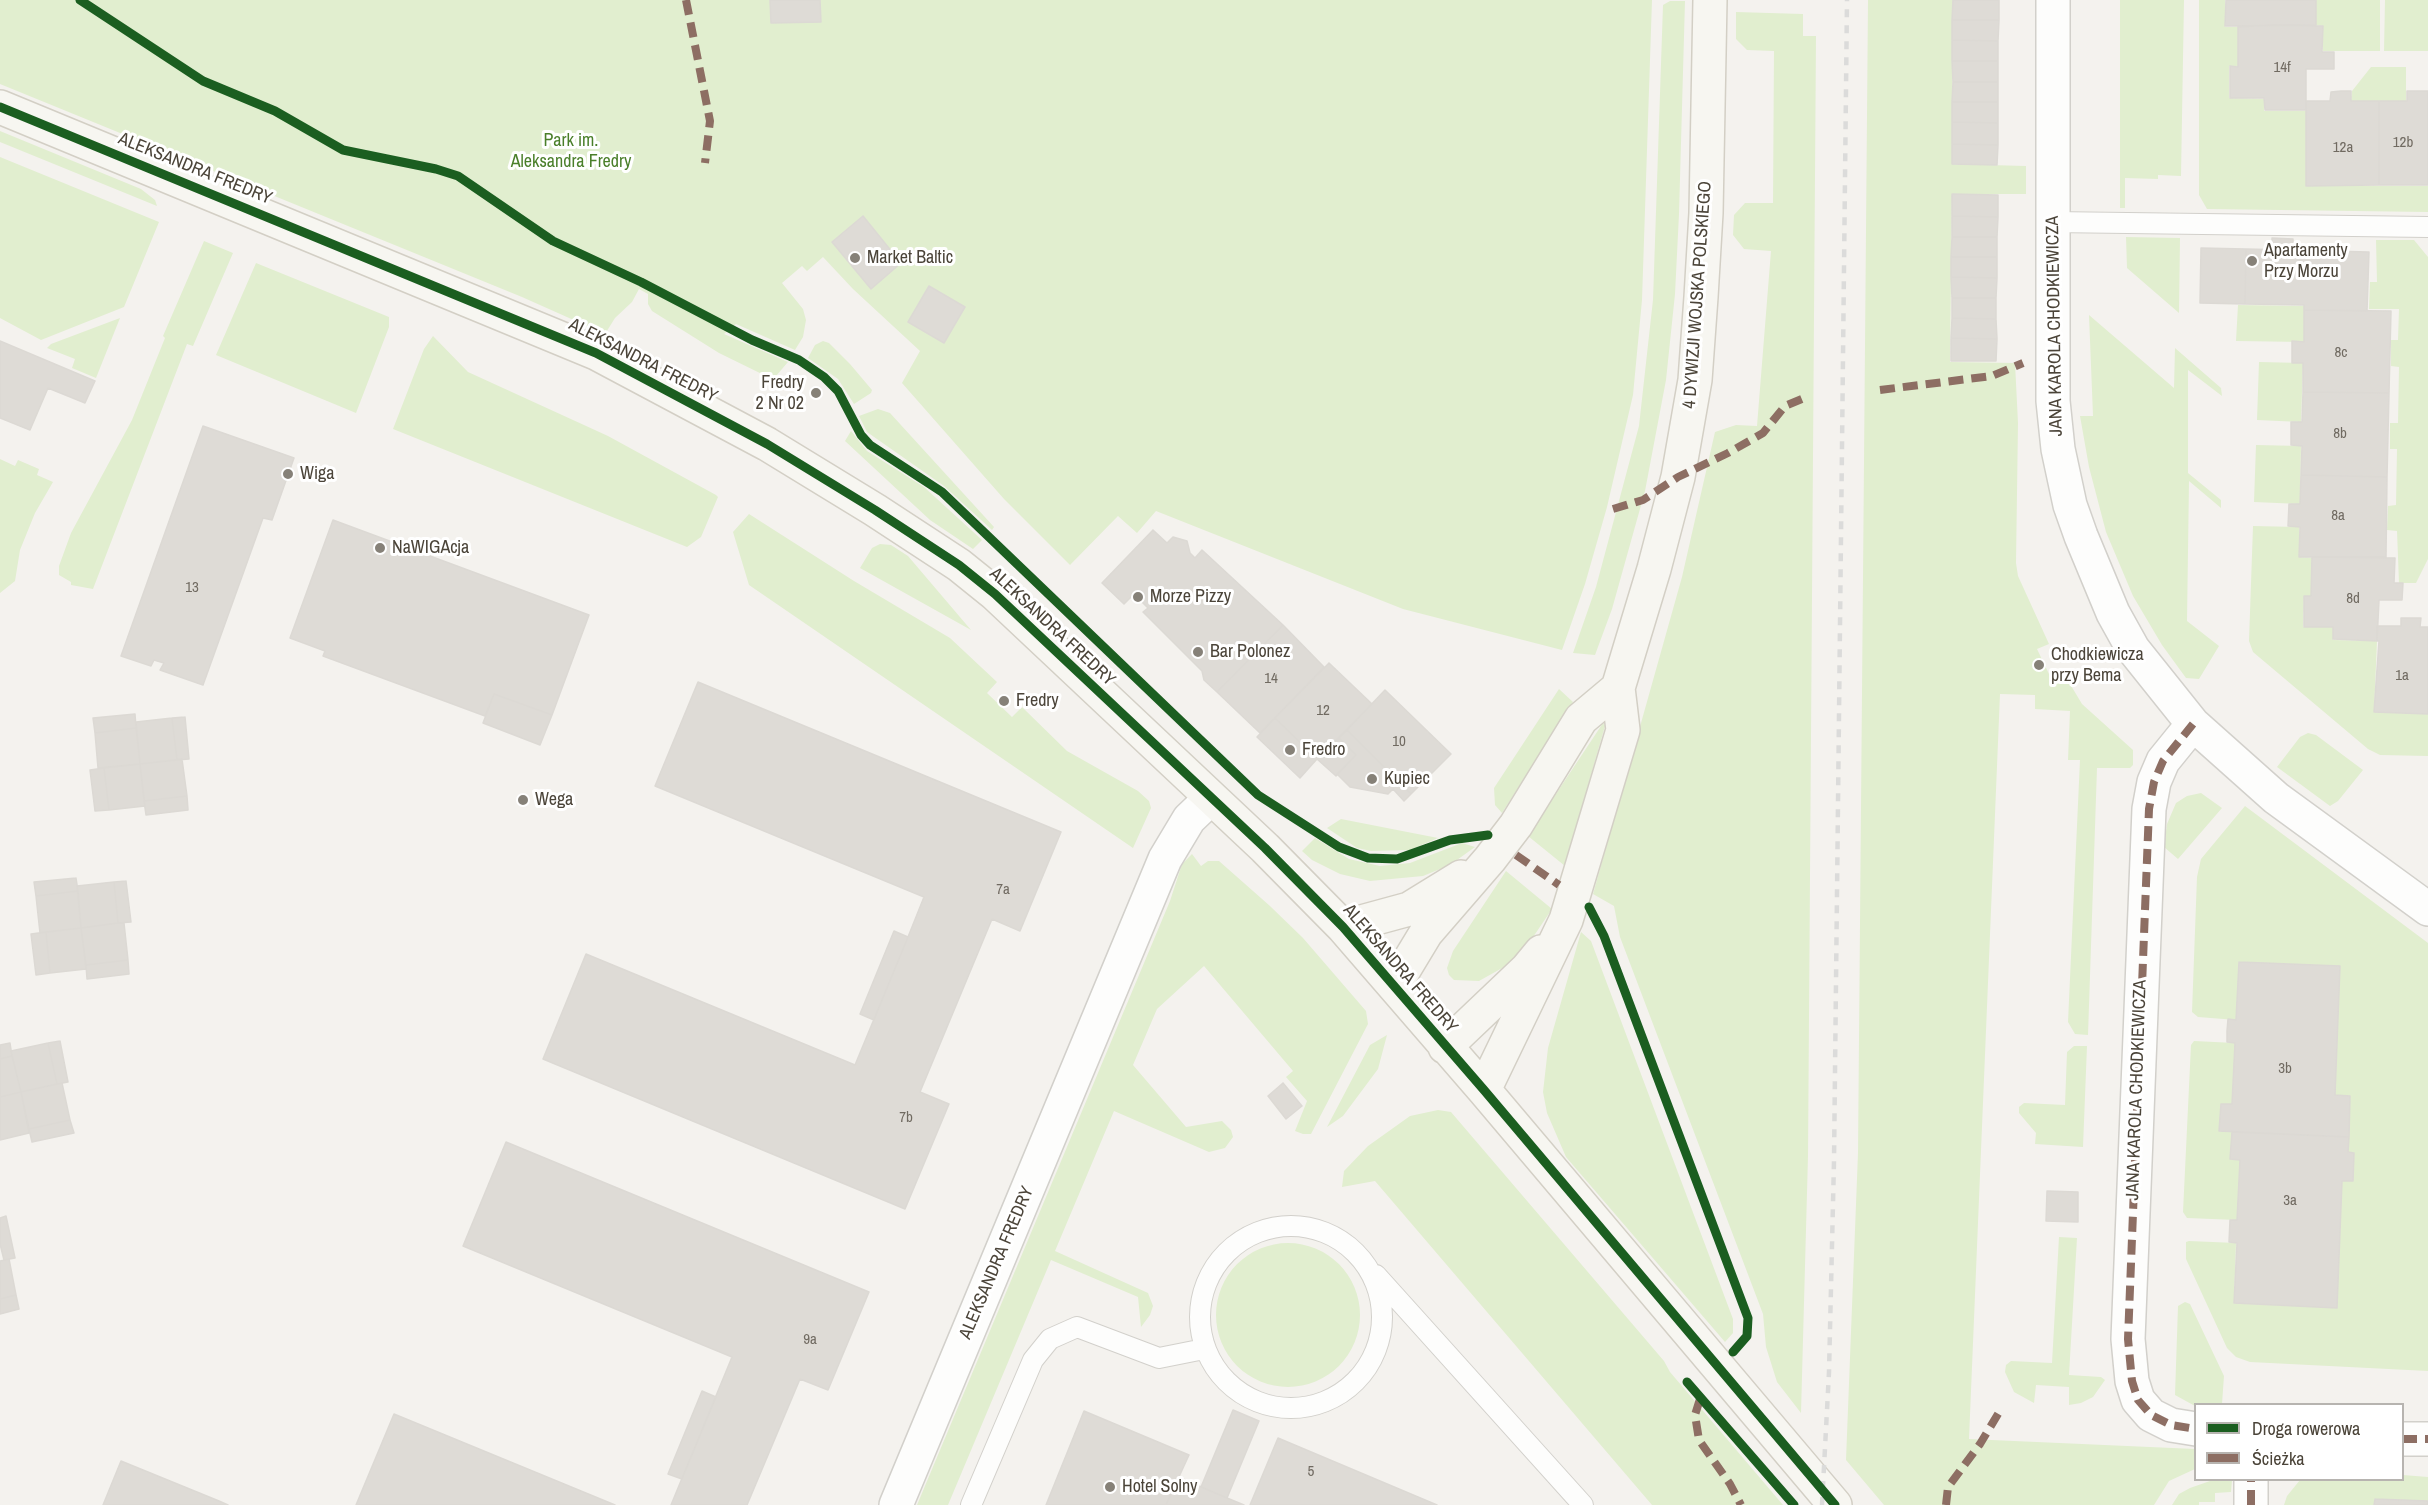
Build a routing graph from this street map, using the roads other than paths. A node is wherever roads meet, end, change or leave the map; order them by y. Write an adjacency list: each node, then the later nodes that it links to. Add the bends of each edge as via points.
1 (1710, 0): 6 (street, 4 DYWIZJI WOJSKA POLSKIEGO, via 1706,213 1695,380 1671,507)
2 (2053, 0): 4 (street, JANA KAROLA CHODKIEWICZA)
3 (0, 107): 8 (street, ALEKSANDRA FREDRY, via 577,344 767,444 905,529 995,594)
4 (2052, 222): 5 (lane); 7 (street, JANA KAROLA CHODKIEWICZA, via 2053,401 2070,505 2113,613 2133,649)
5 (2428, 226)
6 (1618, 688): 9 (street, via 1581,719 1516,825); 11 (street, 4 DYWIZJI WOJSKA POLSKIEGO, via 1623,730)
7 (2193, 724): 10 (street, JANA KAROLA CHODKIEWICZA, via 2276,798); 18 (street, JANA KAROLA CHODKIEWICZA, via 2163,761 2149,809 2128,1339 2138,1400 2151,1415 2171,1425)
8 (1210, 799): 12 (street, ALEKSANDRA FREDRY); 22 (street, ALEKSANDRA FREDRY, via 1189,819 1165,859)
9 (1490, 859): 12 (street, via 1409,909); 13 (street, via 1426,933)
10 (2428, 909)
11 (1566, 920): 14 (street, 4 DYWIZJI WOJSKA POLSKIEGO, via 1527,969); 15 (street, 4 DYWIZJI WOJSKA POLSKIEGO)
12 (1343, 927): 13 (street, ALEKSANDRA FREDRY)
13 (1394, 986): 14 (street, ALEKSANDRA FREDRY)
14 (1445, 1047): 15 (street, ALEKSANDRA FREDRY)
15 (1484, 1090): 25 (street, ALEKSANDRA FREDRY)
16 (1364, 1262): 17 (lane, via 1346,1242 1322,1230 1296,1225 1266,1228 1238,1242 1217,1263 1203,1290 1199,1320); 17 (lane, via 1379,1290 1383,1321 1376,1352 1360,1379 1335,1398 1305,1408 1274,1408 1244,1397 1220,1377); 24 (lane)
17 (1204, 1349): 23 (lane, via 1159,1358 1077,1327 1050,1339 1034,1360)
18 (2194, 1429)
19 (2404, 1439): 20 (street)
20 (2428, 1440)
21 (2251, 1481): 26 (street)
22 (896, 1505)
23 (971, 1505)
24 (1583, 1505)
25 (1835, 1505)
26 (2251, 1505)

